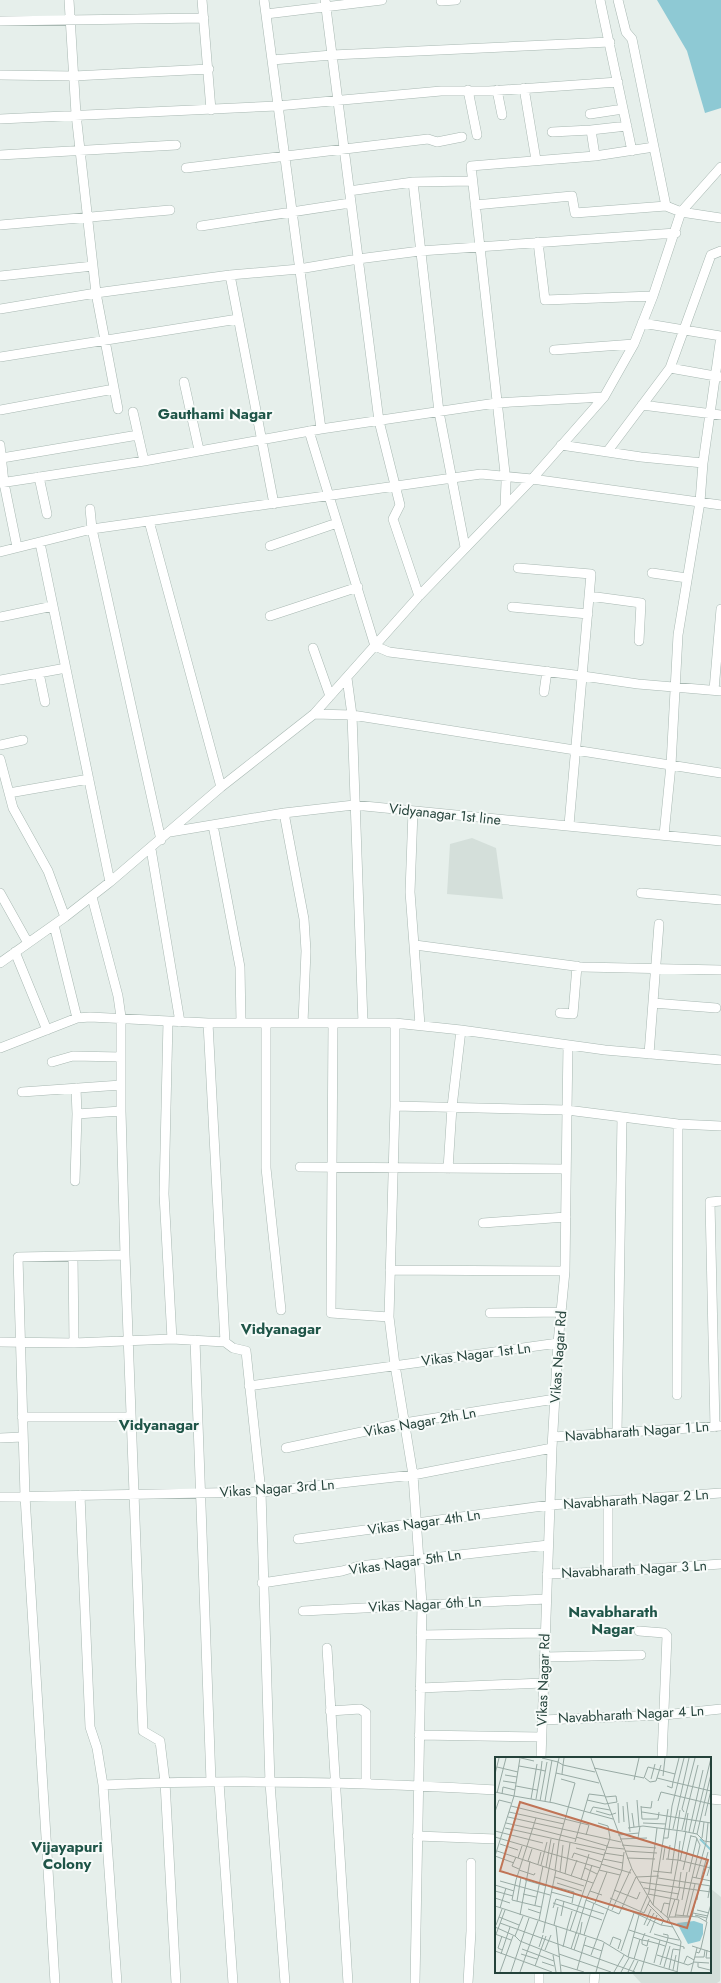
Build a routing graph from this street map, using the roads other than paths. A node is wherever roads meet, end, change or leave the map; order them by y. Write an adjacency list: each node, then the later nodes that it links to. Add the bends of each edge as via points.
1 (69, 0): 13 (street)
2 (202, 0): 11 (street)
3 (264, 0): 10 (street)
4 (382, 0): 9 (street)
5 (456, 0): 8 (street)
6 (600, 0): 14 (street)
7 (618, 0): 38 (street, via 626,32 632,39)
8 (441, 1)
9 (325, 3): 10 (street); 15 (street)
10 (266, 14): 16 (street)
11 (204, 18): 13 (street); 17 (street)
12 (0, 21): 13 (street)
13 (70, 21): 19 (street)
14 (610, 42): 15 (street); 20 (street)
15 (332, 55): 16 (street); 24 (street)
16 (272, 60): 25 (street)
17 (209, 69): 19 (street); 27 (street)
18 (0, 75): 19 (street)
19 (74, 76): 28 (street)
20 (618, 82): 21 (street); 26 (street)
21 (524, 88): 23 (street); 45 (street)
22 (468, 90): 23 (street); 24 (street); 35 (street)
23 (497, 90): 29 (street)
24 (338, 100): 25 (street); 39 (street)
25 (277, 106): 27 (street); 43 (street)
26 (623, 109): 30 (street); 32 (street)
27 (211, 110): 28 (street)
28 (76, 114): 31 (street); 40 (street)
29 (502, 114)
30 (590, 114)
31 (0, 119)
32 (627, 126): 33 (street); 41 (street)
33 (591, 130): 34 (street); 44 (street)
34 (552, 132)
35 (477, 135)
36 (462, 137): 39 (street, via 437,142 428,139)
37 (176, 145): 40 (street)
38 (654, 147): 41 (street); 53 (street)
39 (344, 148): 43 (street); 50 (street)
40 (80, 149): 42 (street); 57 (street)
41 (632, 151): 44 (street)
42 (0, 155)
43 (284, 156): 47 (street); 55 (street)
44 (595, 156): 45 (street)
45 (536, 160): 48 (street, via 471,166)
46 (721, 167): 56 (street)
47 (186, 168)
48 (472, 181): 49 (street); 52 (street)
49 (413, 182): 50 (street); 65 (street)
50 (350, 191): 51 (street)
51 (350, 203): 55 (street); 66 (street)
52 (475, 205): 53 (street, via 572,196 574,214); 63 (street)
53 (666, 206): 56 (street)
54 (170, 210): 57 (street)
55 (291, 211): 60 (street); 68 (street)
56 (681, 212): 58 (street); 61 (street)
57 (87, 218): 59 (street); 67 (street)
58 (721, 218)
59 (0, 225)
60 (202, 226)
61 (676, 233): 62 (street); 72 (street)
62 (538, 242): 63 (street); 72 (street, via 545,300)
63 (479, 247): 65 (street); 87 (street)
64 (721, 251): 76 (street, via 712,255)
65 (420, 252): 66 (street); 92 (street)
66 (358, 259): 68 (street); 95 (street)
67 (93, 266): 70 (street); 71 (street)
68 (299, 268): 69 (street); 96 (street)
69 (230, 275): 71 (street); 74 (street)
70 (0, 276)
71 (96, 293): 73 (street); 78 (street)
72 (654, 296): 75 (street)
73 (0, 309)
74 (238, 320): 78 (street); 99 (street)
75 (642, 323): 76 (street); 79 (street)
76 (684, 330): 77 (street); 82 (street)
77 (721, 336): 83 (street)
78 (106, 340): 81 (street); 85 (street)
79 (634, 344): 80 (street); 86 (street)
80 (554, 350)
81 (0, 357)
82 (670, 368): 83 (street); 88 (street)
83 (718, 376): 93 (street)
84 (184, 382): 102 (street)
85 (114, 389): 89 (street); 90 (street)
86 (604, 397): 87 (street); 100 (street)
87 (496, 403): 92 (street); 107 (street)
88 (642, 404): 93 (street); 103 (street)
89 (118, 408)
90 (0, 410)
91 (133, 412): 98 (street)
92 (438, 412): 95 (street); 109 (street)
93 (709, 412): 94 (street); 106 (street)
94 (721, 415)
95 (379, 421): 96 (street); 112 (street)
96 (321, 429): 97 (street)
97 (309, 431): 99 (street); 113 (street)
98 (138, 435): 104 (street); 105 (street)
99 (261, 439): 102 (street); 115 (street)
100 (560, 444): 103 (street); 110 (street)
101 (0, 445): 104 (street)
102 (200, 450): 105 (street)
103 (607, 452): 106 (street, via 641,458)
104 (2, 458): 111 (street)
105 (144, 461): 108 (street)
106 (702, 463): 114 (street)
107 (505, 476): 109 (street, via 481,474); 110 (street); 117 (street)
108 (39, 477): 111 (street); 119 (street)
109 (452, 478): 112 (street); 126 (street)
110 (532, 479): 114 (street); 117 (street)
111 (2, 483): 125 (street)
112 (395, 487): 113 (street); 132 (street, via 400,505 393,519)
113 (327, 495): 115 (street); 121 (street)
114 (700, 502): 116 (street); 130 (street)
115 (274, 504): 120 (street)
116 (721, 505)
117 (505, 507): 126 (street)
118 (90, 509): 122 (street)
119 (47, 514)
120 (149, 521): 122 (street); 163 (street)
121 (336, 523): 124 (street); 131 (street)
122 (92, 530): 123 (street); 172 (street)
123 (40, 543): 125 (street); 134 (street)
124 (270, 546)
125 (17, 547): 127 (street)
126 (465, 547): 132 (street)
127 (0, 552)
128 (518, 568): 133 (street, via 591,574)
129 (652, 573): 130 (street)
130 (687, 578): 149 (street, via 678,635)
131 (358, 587): 138 (street); 141 (street)
132 (419, 596): 141 (street)
133 (590, 596): 137 (street); 140 (street, via 641,604)
134 (53, 606): 139 (street); 143 (street)
135 (512, 607): 137 (street)
136 (721, 612): 150 (street)
137 (588, 614): 146 (street)
138 (270, 616)
139 (0, 617)
140 (639, 641)
141 (375, 646): 144 (street, via 389,652); 147 (street)
142 (313, 648): 152 (street)
143 (66, 668): 145 (street); 162 (street)
144 (547, 671): 146 (street); 151 (street)
145 (39, 673): 148 (street); 153 (street)
146 (583, 676): 149 (street); 158 (street)
147 (347, 678): 152 (street); 155 (street)
148 (0, 680)
149 (674, 687): 150 (street); 160 (street)
150 (718, 690)
151 (544, 692)
152 (330, 696): 154 (street)
153 (45, 702)
154 (314, 714): 155 (street); 163 (street)
155 (352, 715): 158 (street); 165 (street)
156 (23, 740): 157 (street)
157 (0, 745)
158 (575, 750): 160 (street); 169 (street)
159 (0, 759): 164 (street)
160 (671, 765): 161 (street); 171 (street)
161 (721, 773)
162 (89, 779): 164 (street); 175 (street)
163 (222, 787): 170 (street)
164 (9, 793): 180 (street, via 13,808 48,871)
165 (354, 804): 166 (street, Vidyanagar 1st line); 167 (street, Vidyanagar 1st line); 202 (street)
166 (413, 811): 169 (street, Vidyanagar 1st line); 184 (street, via 410,892)
167 (284, 813): 168 (street, Vidyanagar 1st line); 200 (street, via 304,919 306,950)
168 (213, 825): 170 (street, Vidyanagar 1st line); 198 (street, via 240,967)
169 (569, 825): 171 (street, Vidyanagar 1st line)
170 (170, 832): 172 (street)
171 (664, 835): 173 (street, Vidyanagar 1st line)
172 (161, 840): 174 (street)
173 (721, 841)
174 (151, 848): 175 (street); 196 (street)
175 (110, 882): 178 (street)
176 (0, 893): 183 (street)
177 (641, 893): 179 (street)
178 (92, 897): 180 (street); 193 (street, via 118,996)
179 (721, 900)
180 (66, 917): 182 (street)
181 (659, 924): 188 (street)
182 (54, 925): 183 (street); 194 (street)
183 (28, 943): 185 (street)
184 (415, 945): 187 (street); 204 (street)
185 (15, 952): 186 (street); 205 (street)
186 (0, 963)
187 (577, 966): 188 (street); 192 (street, via 574,1014)
188 (655, 969): 189 (street); 190 (street)
189 (721, 970)
190 (653, 1003): 191 (street); 209 (street)
191 (716, 1008)
192 (560, 1013)
193 (121, 1017): 194 (street); 195 (street); 210 (street)
194 (77, 1018): 205 (street)
195 (168, 1021): 196 (street); 241 (street, via 164,1194)
196 (180, 1022): 197 (street)
197 (208, 1023): 198 (street); 246 (street)
198 (241, 1023): 199 (street)
199 (266, 1023): 200 (street); 237 (street, via 266,1168)
200 (303, 1023): 201 (street)
201 (333, 1023): 202 (street); 225 (street)
202 (362, 1023): 203 (street)
203 (395, 1023): 204 (street); 216 (street)
204 (420, 1025): 206 (street)
205 (46, 1030): 208 (street)
206 (461, 1030): 207 (street); 217 (street)
207 (568, 1045): 209 (street); 218 (street, Vikas Nagar Rd)
208 (0, 1048)
209 (649, 1054): 211 (street)
210 (121, 1057): 212 (street, via 73,1056); 213 (street)
211 (721, 1060)
212 (52, 1062)
213 (121, 1085): 214 (street); 219 (street)
214 (76, 1088): 215 (street); 220 (street)
215 (22, 1092)
216 (395, 1106): 217 (street); 226 (street)
217 (452, 1107): 218 (street); 227 (street)
218 (567, 1110): 221 (street); 228 (street, Vikas Nagar Rd)
219 (121, 1111): 220 (street); 233 (street)
220 (77, 1114): 229 (street)
221 (622, 1117): 222 (street); 257 (street)
222 (678, 1124): 223 (street); 251 (street)
223 (721, 1126)
224 (300, 1167): 225 (street)
225 (332, 1167): 226 (street); 240 (street, via 331,1313)
226 (393, 1169): 227 (street); 235 (street)
227 (448, 1169): 228 (street)
228 (566, 1169): 231 (street, Vikas Nagar Rd)
229 (75, 1180)
230 (721, 1201): 256 (street, via 710,1202)
231 (566, 1217): 232 (street); 236 (street, Vikas Nagar Rd)
232 (483, 1223)
233 (125, 1255): 234 (street); 243 (street)
234 (73, 1256): 245 (street, via 18,1257); 247 (street)
235 (390, 1270): 236 (street); 240 (street)
236 (565, 1271): 238 (street, Vikas Nagar Rd)
237 (282, 1310)
238 (561, 1312): 239 (street); 248 (street, Vikas Nagar Rd)
239 (490, 1313)
240 (389, 1317): 249 (street)
241 (172, 1339): 242 (street); 243 (street)
242 (195, 1340): 246 (street); 265 (street)
243 (129, 1341): 247 (street); 254 (street)
244 (0, 1342): 245 (street)
245 (21, 1342): 247 (street); 253 (street)
246 (225, 1342): 250 (street, via 233,1348 246,1351)
247 (74, 1344)
248 (558, 1344): 249 (street, Vikas Nagar 1st Ln); 252 (street, Vikas Nagar Rd)
249 (395, 1365): 250 (street, Vikas Nagar 1st Ln); 255 (street)
250 (249, 1386): 264 (street)
251 (677, 1395)
252 (554, 1400): 255 (street, Vikas Nagar 2th Ln); 259 (street, Vikas Nagar Rd)
253 (22, 1417): 254 (street); 258 (street)
254 (131, 1417): 267 (street)
255 (404, 1423): 261 (street, Vikas Nagar 2th Ln); 263 (street)
256 (718, 1426): 257 (street, Navabharath Nagar 1 Ln)
257 (616, 1433): 259 (street, Navabharath Nagar 1 Ln)
258 (23, 1436): 260 (street); 269 (street)
259 (553, 1437): 262 (street, Vikas Nagar Rd)
260 (0, 1438)
261 (286, 1448)
262 (552, 1448): 263 (street, Vikas Nagar 3rd Ln); 272 (street, Vikas Nagar Rd)
263 (413, 1476): 264 (street, Vikas Nagar 3rd Ln); 273 (street)
264 (261, 1492): 265 (street, Vikas Nagar 3rd Ln); 280 (street)
265 (200, 1493): 267 (street, Vikas Nagar 3rd Ln); 301 (street)
266 (721, 1493): 271 (street, Navabharath Nagar 2 Ln)
267 (134, 1494): 268 (street, Vikas Nagar 3rd Ln); 300 (street, via 143,1731 160,1741)
268 (80, 1495): 269 (street, Vikas Nagar 3rd Ln); 303 (street, via 90,1728 97,1748)
269 (25, 1496): 270 (street, Vikas Nagar 3rd Ln); 314 (street)
270 (0, 1497)
271 (608, 1501): 272 (street, Navabharath Nagar 2 Ln); 278 (street)
272 (550, 1505): 273 (street, Vikas Nagar 4th Ln); 275 (street, Vikas Nagar Rd)
273 (417, 1524): 274 (street, Vikas Nagar 4th Ln); 276 (street)
274 (298, 1539)
275 (548, 1545): 276 (street, Vikas Nagar 5th Ln); 279 (street, Vikas Nagar Rd)
276 (419, 1558): 280 (street, Vikas Nagar 5th Ln); 282 (street)
277 (721, 1564): 278 (street, Navabharath Nagar 3 Ln)
278 (608, 1572): 279 (street, Navabharath Nagar 3 Ln)
279 (547, 1574): 281 (street, Vikas Nagar Rd)
280 (262, 1583): 302 (street)
281 (546, 1599): 282 (street, Vikas Nagar 6th Ln); 285 (street, Vikas Nagar Rd)
282 (422, 1604): 283 (street, Vikas Nagar 6th Ln); 286 (street)
283 (303, 1611)
284 (638, 1631): 294 (street, via 664,1633 666,1636)
285 (545, 1633): 286 (street); 289 (street, Vikas Nagar Rd)
286 (421, 1635): 291 (street)
287 (327, 1648): 293 (street)
288 (641, 1654): 289 (street)
289 (544, 1657): 290 (street, Vikas Nagar Rd)
290 (543, 1683): 291 (street); 295 (street, Vikas Nagar Rd)
291 (420, 1688): 296 (street)
292 (721, 1708): 294 (street, Navabharath Nagar 4 Ln)
293 (330, 1711): 304 (street); 305 (street, via 360,1709 366,1713)
294 (664, 1715): 295 (street, Navabharath Nagar 4 Ln); 299 (street)
295 (542, 1720): 297 (street, Vikas Nagar Rd)
296 (419, 1735): 297 (street); 306 (street)
297 (541, 1736): 298 (street, Vikas Nagar Rd)
298 (541, 1757)
299 (662, 1757)
300 (165, 1782): 301 (street); 303 (street); 316 (street)
301 (216, 1782): 302 (street); 317 (street)
302 (270, 1782): 304 (street); 318 (street)
303 (103, 1784): 315 (street)
304 (334, 1784): 305 (street); 319 (street)
305 (366, 1784): 306 (street)
306 (418, 1785): 307 (street); 310 (street)
307 (495, 1790)
308 (711, 1799): 309 (street)
309 (721, 1800)
310 (417, 1836): 311 (street); 320 (street)
311 (495, 1839)
312 (470, 1863): 321 (street, via 471,1931)
313 (595, 1973): 322 (street)
314 (55, 1983)
315 (118, 1983)
316 (176, 1983)
317 (233, 1983)
318 (285, 1983)
319 (348, 1983)
320 (415, 1983)
321 (468, 1983)
322 (594, 1983)

